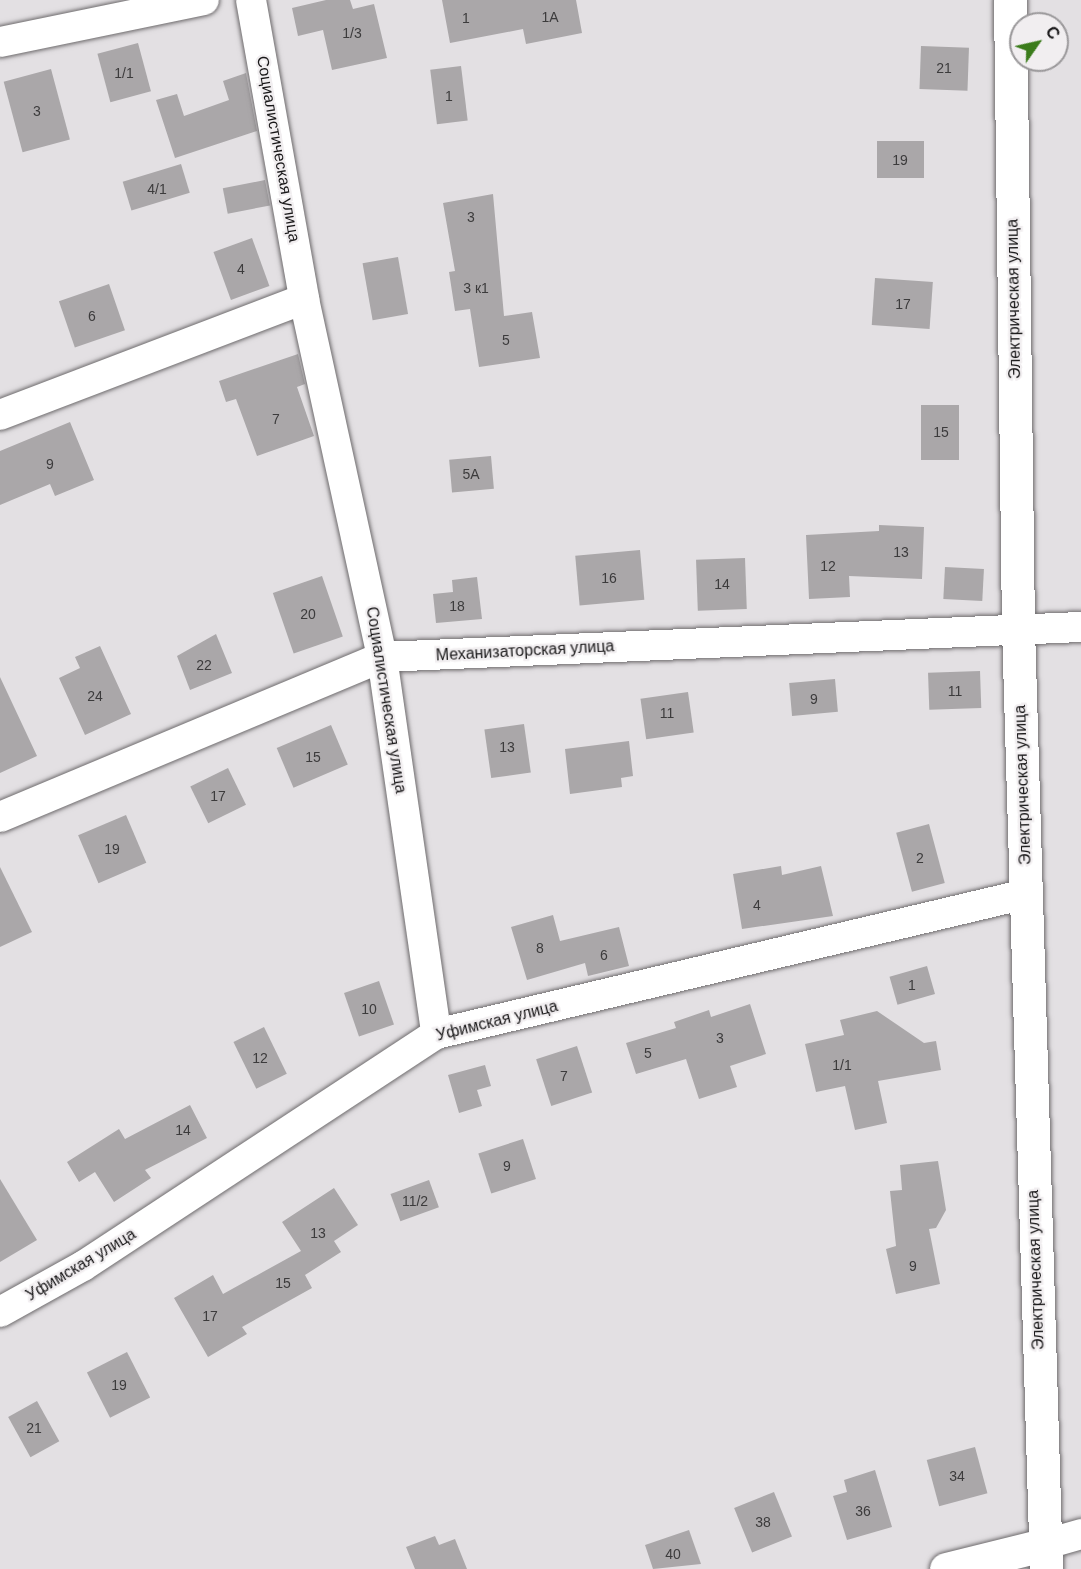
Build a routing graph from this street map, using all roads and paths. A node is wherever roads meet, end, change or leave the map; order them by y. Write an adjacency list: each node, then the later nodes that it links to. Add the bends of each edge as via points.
1 (204, 0): 4 (street)
2 (251, 0): 5 (street, Социалистическая улица)
3 (1011, 0): 8 (main road, Электрическая улица)
4 (0, 42)
5 (304, 298): 6 (street); 9 (street, Социалистическая улица)
6 (0, 415)
7 (1081, 627): 8 (street, Механизаторская улица)
8 (1018, 628): 9 (street, Механизаторская улица); 11 (main road, Электрическая улица)
9 (382, 657): 10 (street, Механизаторская улица); 12 (street, Социалистическая улица)
10 (0, 817)
11 (1026, 894): 12 (street, Уфимская улица); 15 (main road, Электрическая улица)
12 (436, 1034): 13 (street, Уфимская улица, via 83,1266)
13 (0, 1312)
14 (1081, 1534): 15 (street)
15 (1044, 1557): 16 (main road)
16 (946, 1569)

